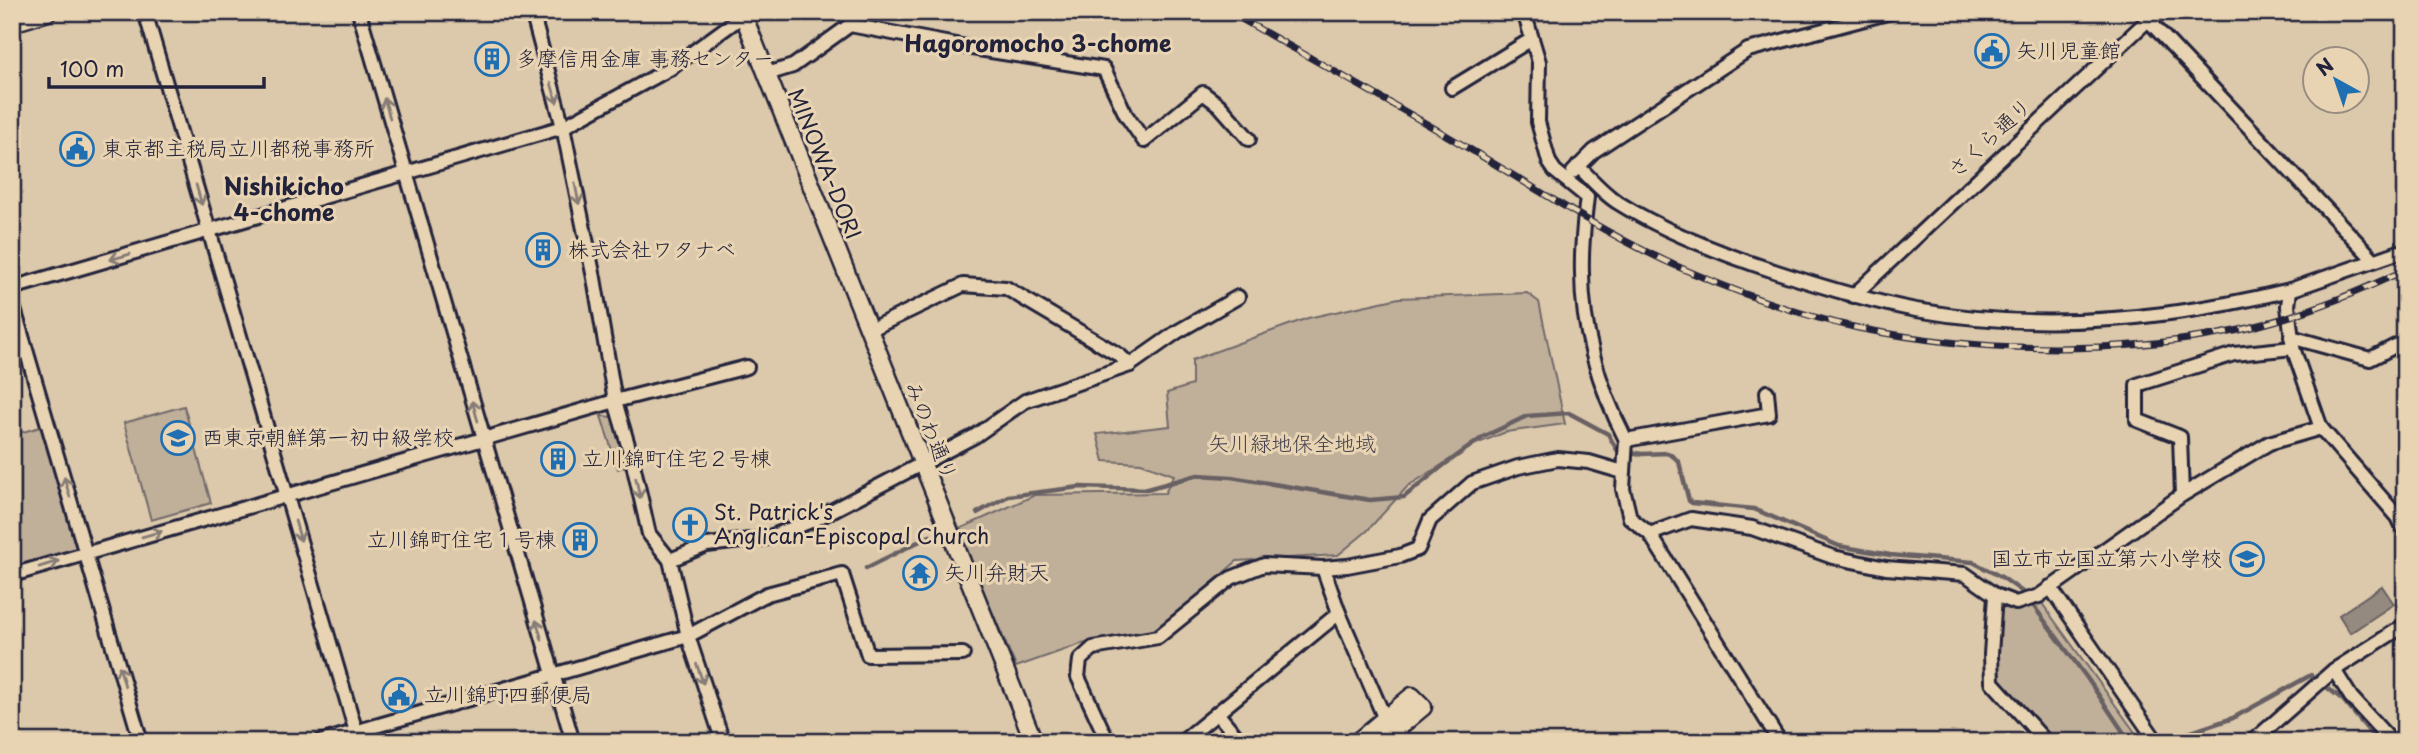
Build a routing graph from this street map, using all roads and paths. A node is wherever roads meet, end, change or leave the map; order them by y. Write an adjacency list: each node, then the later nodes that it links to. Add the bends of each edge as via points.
1 (48, 12): 9 (street)
2 (145, 12): 18 (street, one-way to 18)
3 (359, 12): 16 (street, one-way to 3)
4 (532, 12): 13 (street, one-way to 13)
5 (1524, 12): 10 (street)
6 (1891, 12): 15 (street, via 1748,50)
7 (744, 13): 11 (street, MINOWA-DORI); 13 (street, via 671,68)
8 (2152, 16): 20 (street); 23 (street, さくら通り)
9 (12, 23)
10 (1532, 39): 12 (street); 17 (street, via 1539,62 1538,122 1549,162)
11 (767, 74): 14 (street, via 793,66 850,24 1104,69 1144,141 1203,93); 26 (street, MINOWA-DORI)
12 (1452, 89)
13 (563, 127): 16 (street); 32 (street, one-way to 32)
14 (1249, 139)
15 (1578, 166): 17 (street); 23 (street, via 1615,201 1692,240)
16 (406, 173): 18 (street); 34 (street, one-way to 16)
17 (1566, 181): 35 (street, via 1587,197 1582,274 1590,341 1605,393)
18 (209, 230): 21 (street, one-way to 21); 38 (street)
19 (2405, 250): 20 (street)
20 (2374, 260): 22 (street)
21 (12, 288)
22 (2290, 290): 23 (street, via 2164,315 2046,320 1956,316); 28 (street)
23 (1853, 296)
24 (1238, 297): 29 (street)
25 (12, 302): 42 (street, one-way to 25)
26 (869, 330): 29 (street, via 963,285 1006,288); 36 (street, みのわ通り)
27 (2405, 341): 28 (street, via 2370,359)
28 (2292, 343): 33 (street); 39 (street, via 2234,354 2137,385 2137,420 2180,437)
29 (1130, 365): 36 (street, via 1025,401 975,436)
30 (747, 367): 32 (street)
31 (1767, 392): 35 (street, via 1769,414)
32 (615, 401): 34 (street); 43 (street, one-way to 43, via 649,534)
33 (2321, 428): 39 (street, via 2269,443); 40 (street, via 2398,517)
34 (483, 439): 38 (street); 53 (street, one-way to 34)
35 (1626, 441): 37 (street)
36 (922, 464): 43 (street, via 793,530 707,545); 63 (street, みのわ通り)
37 (1624, 466): 41 (street, via 1623,489 1630,518); 44 (street, via 1558,459 1518,467 1472,483 1430,520 1418,549)
38 (287, 494): 42 (street, one-way to 38); 56 (street, one-way to 56)
39 (2182, 495): 46 (street)
40 (2405, 532)
41 (1650, 534): 47 (street, via 1691,519 1752,528 1833,557 1886,568 1965,574); 68 (street)
42 (86, 553): 45 (street, one-way to 42); 59 (street, one-way to 42)
43 (670, 561): 50 (street)
44 (1323, 568): 48 (street); 64 (street, via 1264,565 1231,578 1158,637 1093,648 1080,660 1078,677)
45 (12, 575)
46 (2050, 587): 47 (street, via 2016,603); 57 (street)
47 (1995, 595): 69 (street, via 1992,682)
48 (1339, 612): 54 (street); 55 (street)
49 (2405, 625): 52 (street)
50 (688, 636): 51 (street, via 767,594 842,574 868,655); 53 (street); 62 (street, one-way to 62)
51 (963, 654)
52 (2329, 674): 70 (street); 71 (street)
53 (553, 675): 56 (street); 61 (street)
54 (1217, 713): 65 (street); 66 (street)
55 (1385, 719): 58 (street, via 1412,696 1423,707); 67 (street)
56 (357, 737): 60 (street)
57 (2154, 738)
58 (1388, 740)
59 (141, 742)
60 (320, 742)
61 (573, 742)
62 (723, 742)
63 (1034, 742)
64 (1108, 742)
65 (1182, 742)
66 (1241, 742)
67 (1357, 742)
68 (1780, 742)
69 (2046, 742)
70 (2252, 742)
71 (2392, 742)

